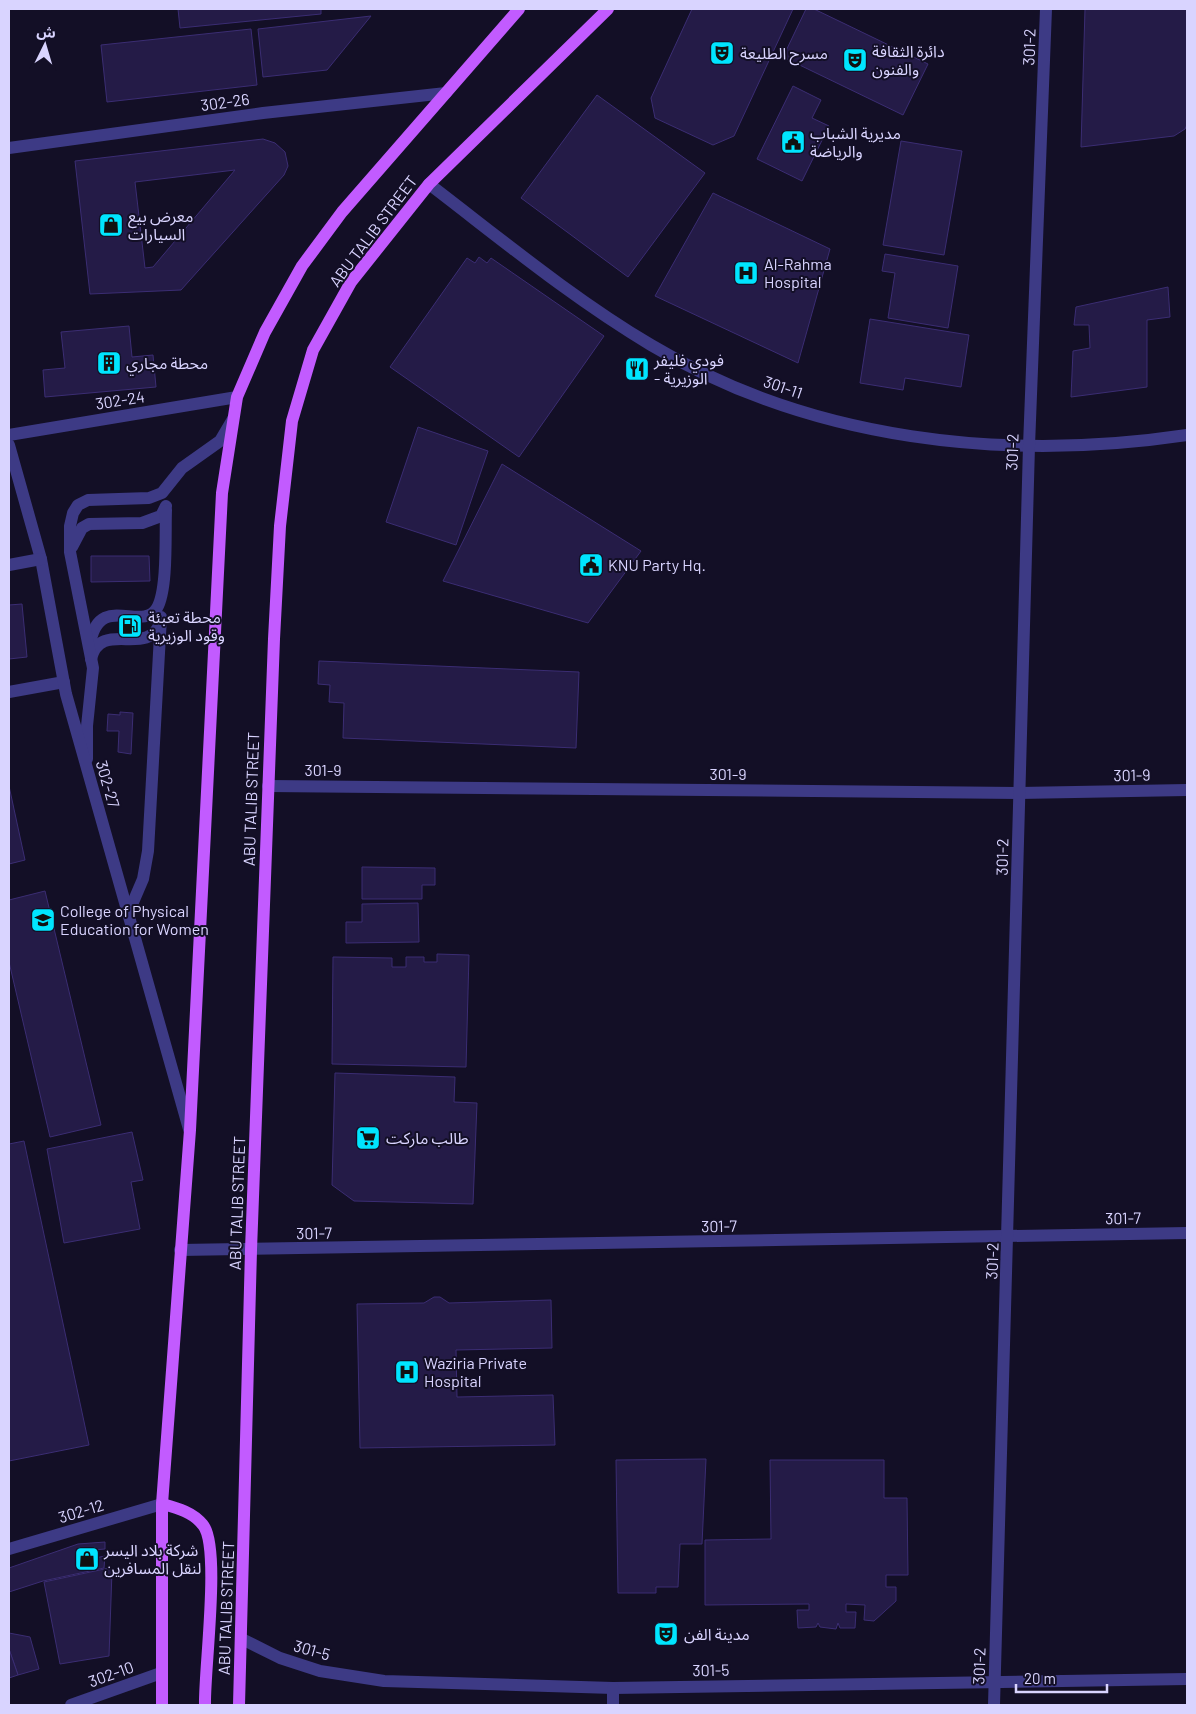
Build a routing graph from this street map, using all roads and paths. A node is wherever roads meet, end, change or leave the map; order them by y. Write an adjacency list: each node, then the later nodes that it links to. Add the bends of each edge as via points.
1 (519, 9): 6 (main road, ABU TALIB STREET)
2 (597, 9): 5 (main road)
3 (608, 9): 5 (main road, ABU TALIB STREET)
4 (1046, 9): 14 (street, 301-2)
5 (584, 32): 8 (main road, ABU TALIB STREET)
6 (446, 93): 7 (street, 302-26, via 263,113); 9 (main road, ABU TALIB STREET, via 342,212 302,266 264,332)
7 (9, 148)
8 (429, 184): 14 (street, 301-11, via 605,316 702,372 807,413 862,427 917,438); 26 (main road, ABU TALIB STREET, via 351,282 313,350 292,421 280,526)
9 (237, 397): 10 (main road, ABU TALIB STREET); 11 (street, 302-24)
10 (234, 416): 15 (street, via 220,441 182,468); 30 (main road, ABU TALIB STREET, via 222,493)
11 (9, 435)
12 (1187, 435): 14 (street, 301-11, via 1090,445)
13 (9, 445): 18 (street, 302-27)
14 (1029, 446): 28 (street, 301-2)
15 (167, 486): 16 (street); 17 (street, via 162,493 149,498 81,502 73,513 70,526)
16 (166, 510): 17 (street, via 148,522 89,524 76,536); 20 (street)
17 (70, 552): 22 (street)
18 (41, 559): 19 (street); 23 (street, 302-27)
19 (9, 565)
20 (163, 594): 21 (street); 22 (street, via 152,614 101,619 93,630)
21 (161, 617): 22 (street, via 158,629 151,637 104,641); 29 (street, via 148,851 143,879)
22 (90, 657): 25 (street, via 93,675 87,732)
23 (64, 682): 24 (street); 25 (street, 302-27)
24 (9, 692)
25 (88, 772): 29 (street, 302-27)
26 (268, 786): 28 (street, 301-9); 34 (main road, ABU TALIB STREET)
27 (1187, 790): 28 (street, 301-9)
28 (1019, 792): 32 (street, 301-2)
29 (128, 914): 30 (street, 302-27)
30 (190, 1130): 33 (main road, ABU TALIB STREET)
31 (1187, 1233): 32 (street, 301-7)
32 (1009, 1238): 34 (street, 301-7); 40 (street, 301-2)
33 (180, 1250): 34 (street, 301-7); 35 (main road, ABU TALIB STREET)
34 (251, 1250): 37 (main road, ABU TALIB STREET)
35 (162, 1504): 36 (street, 302-12); 38 (main road, ABU TALIB STREET); 44 (main road, via 194,1516 204,1526 209,1542 211,1583)
36 (9, 1549)
37 (242, 1639): 41 (street, 301-5, via 280,1658 320,1671 384,1682); 45 (main road, ABU TALIB STREET)
38 (161, 1673): 42 (street, 302-10); 43 (main road, ABU TALIB STREET)
39 (1187, 1679): 40 (street, 301-5)
40 (995, 1682): 41 (street, 301-5); 47 (street, 301-2)
41 (613, 1688): 46 (street)
42 (71, 1705)
43 (162, 1705)
44 (205, 1705)
45 (239, 1705)
46 (613, 1705)
47 (994, 1705)

